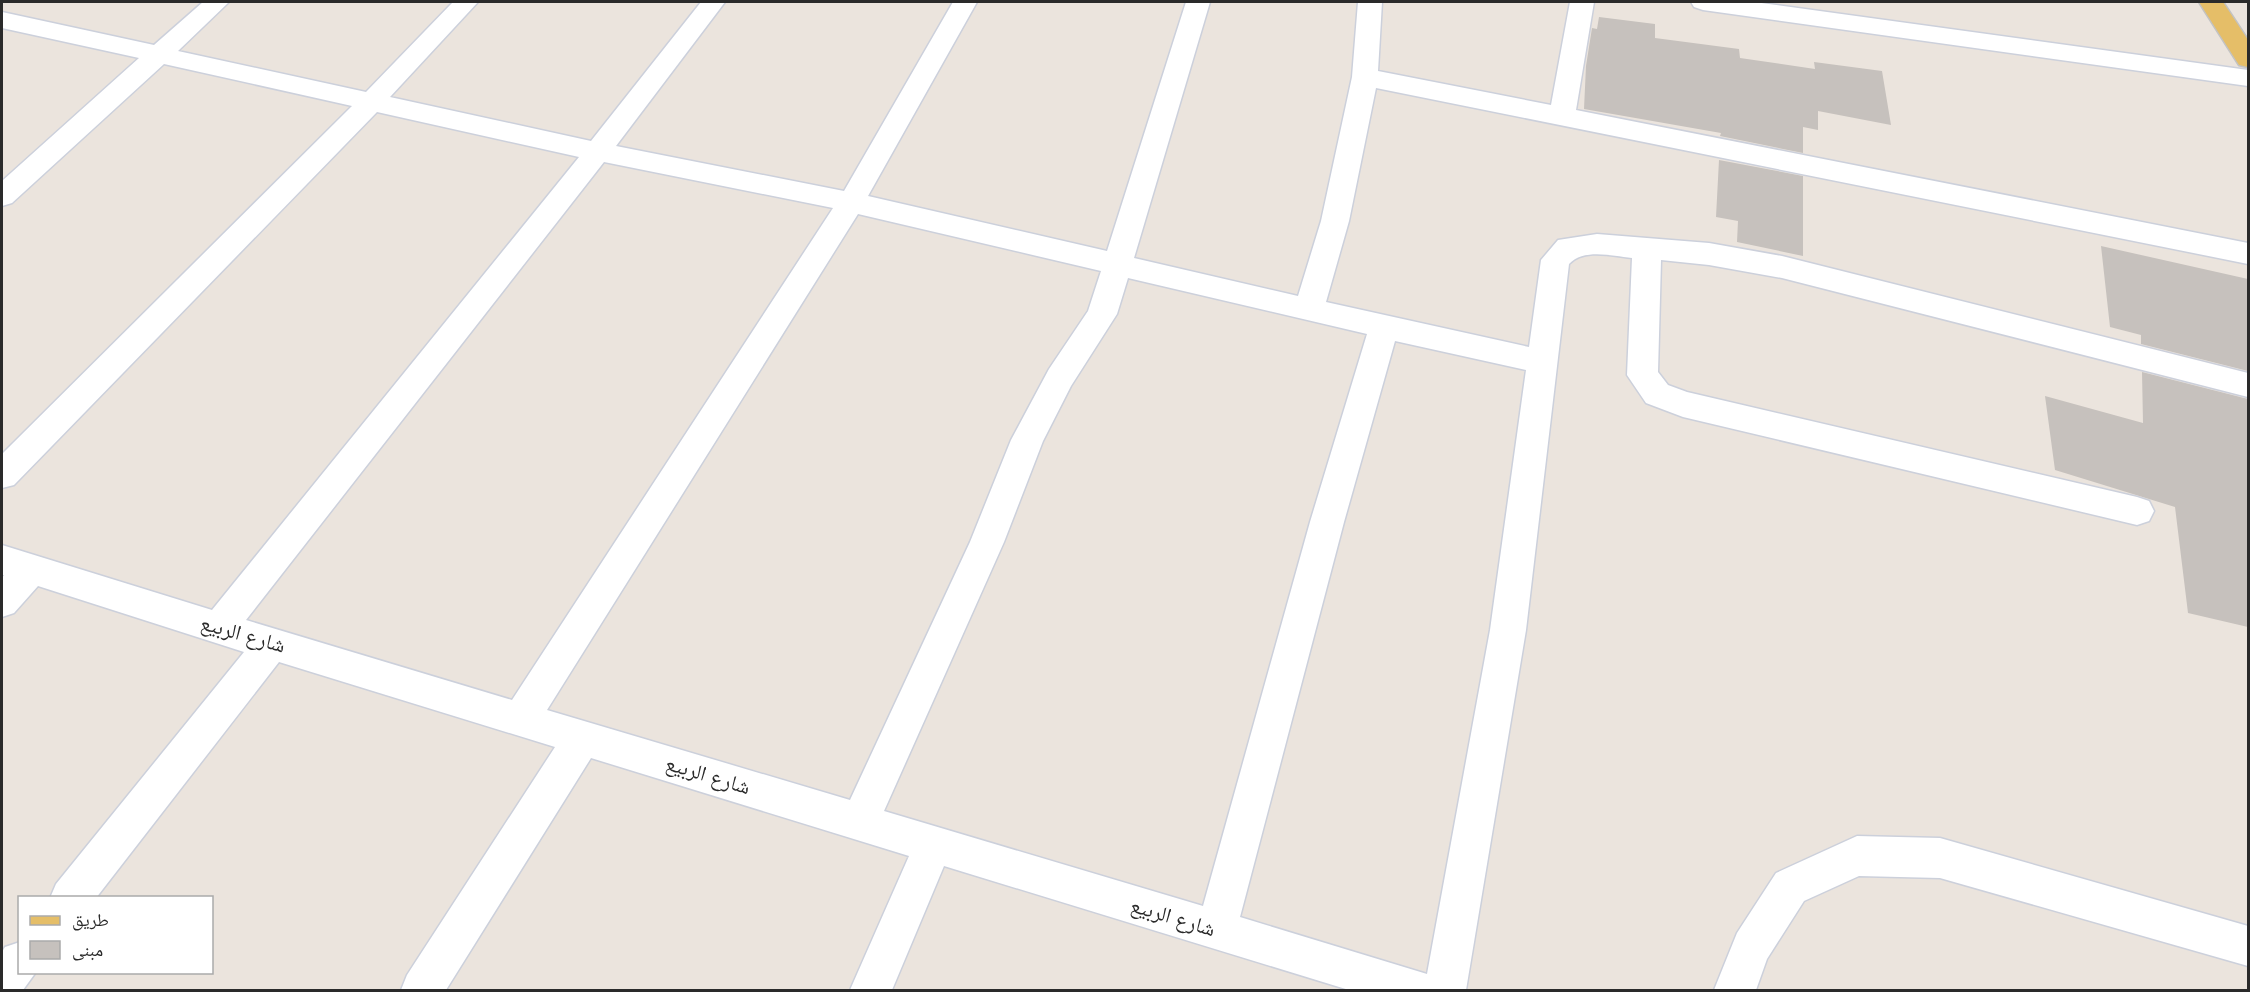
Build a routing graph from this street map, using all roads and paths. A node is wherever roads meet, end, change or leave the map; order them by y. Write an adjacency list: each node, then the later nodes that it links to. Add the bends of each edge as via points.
1 (217, 2): 11 (street)
2 (466, 2): 15 (street)
3 (713, 2): 17 (street)
4 (965, 2): 19 (street)
5 (1198, 2): 22 (street)
6 (1370, 2): 13 (street)
7 (1582, 2): 16 (street)
8 (1703, 2): 14 (street)
9 (2211, 2): 12 (main road)
10 (2, 20): 11 (street)
11 (159, 56): 15 (street); 18 (street)
12 (2248, 59)
13 (1365, 77): 16 (street); 23 (street, via 1335,221)
14 (2248, 78)
15 (371, 102): 17 (street); 27 (street)
16 (1562, 116): 21 (street)
17 (598, 152): 19 (street); 31 (street)
18 (2, 196)
19 (851, 202): 22 (street); 33 (street)
20 (1647, 248): 25 (street, via 1597,244 1568,247 1555,260); 26 (street, via 1782,267); 28 (street, via 1642,375 1657,394 1683,404)
21 (2248, 254)
22 (1117, 264): 23 (street); 35 (street, via 1102,314 1060,378 1027,440 987,542)
23 (1308, 309): 24 (street)
24 (1384, 327): 25 (street); 38 (street)
25 (1543, 362): 45 (street, via 1508,630)
26 (2248, 384)
27 (2, 475)
28 (2137, 511)
29 (17, 564): 30 (street); 31 (street, شارع الربيع)
30 (2, 602)
31 (219, 628): 32 (street, شارع الربيع)
32 (273, 643): 33 (street, شارع الربيع); 37 (street)
33 (521, 718): 34 (street, شارع الربيع)
34 (583, 737): 35 (street, شارع الربيع); 42 (street)
35 (860, 821): 36 (street, شارع الربيع)
36 (934, 844): 38 (street, شارع الربيع); 43 (street)
37 (71, 896)
38 (1216, 930): 44 (street, شارع الربيع)
39 (2248, 946): 46 (street, via 1940,858 1857,856 1790,887 1752,946)
40 (18, 964): 41 (street)
41 (2, 984)
42 (422, 990)
43 (871, 990)
44 (1415, 990)
45 (1445, 990)
46 (1735, 990)

